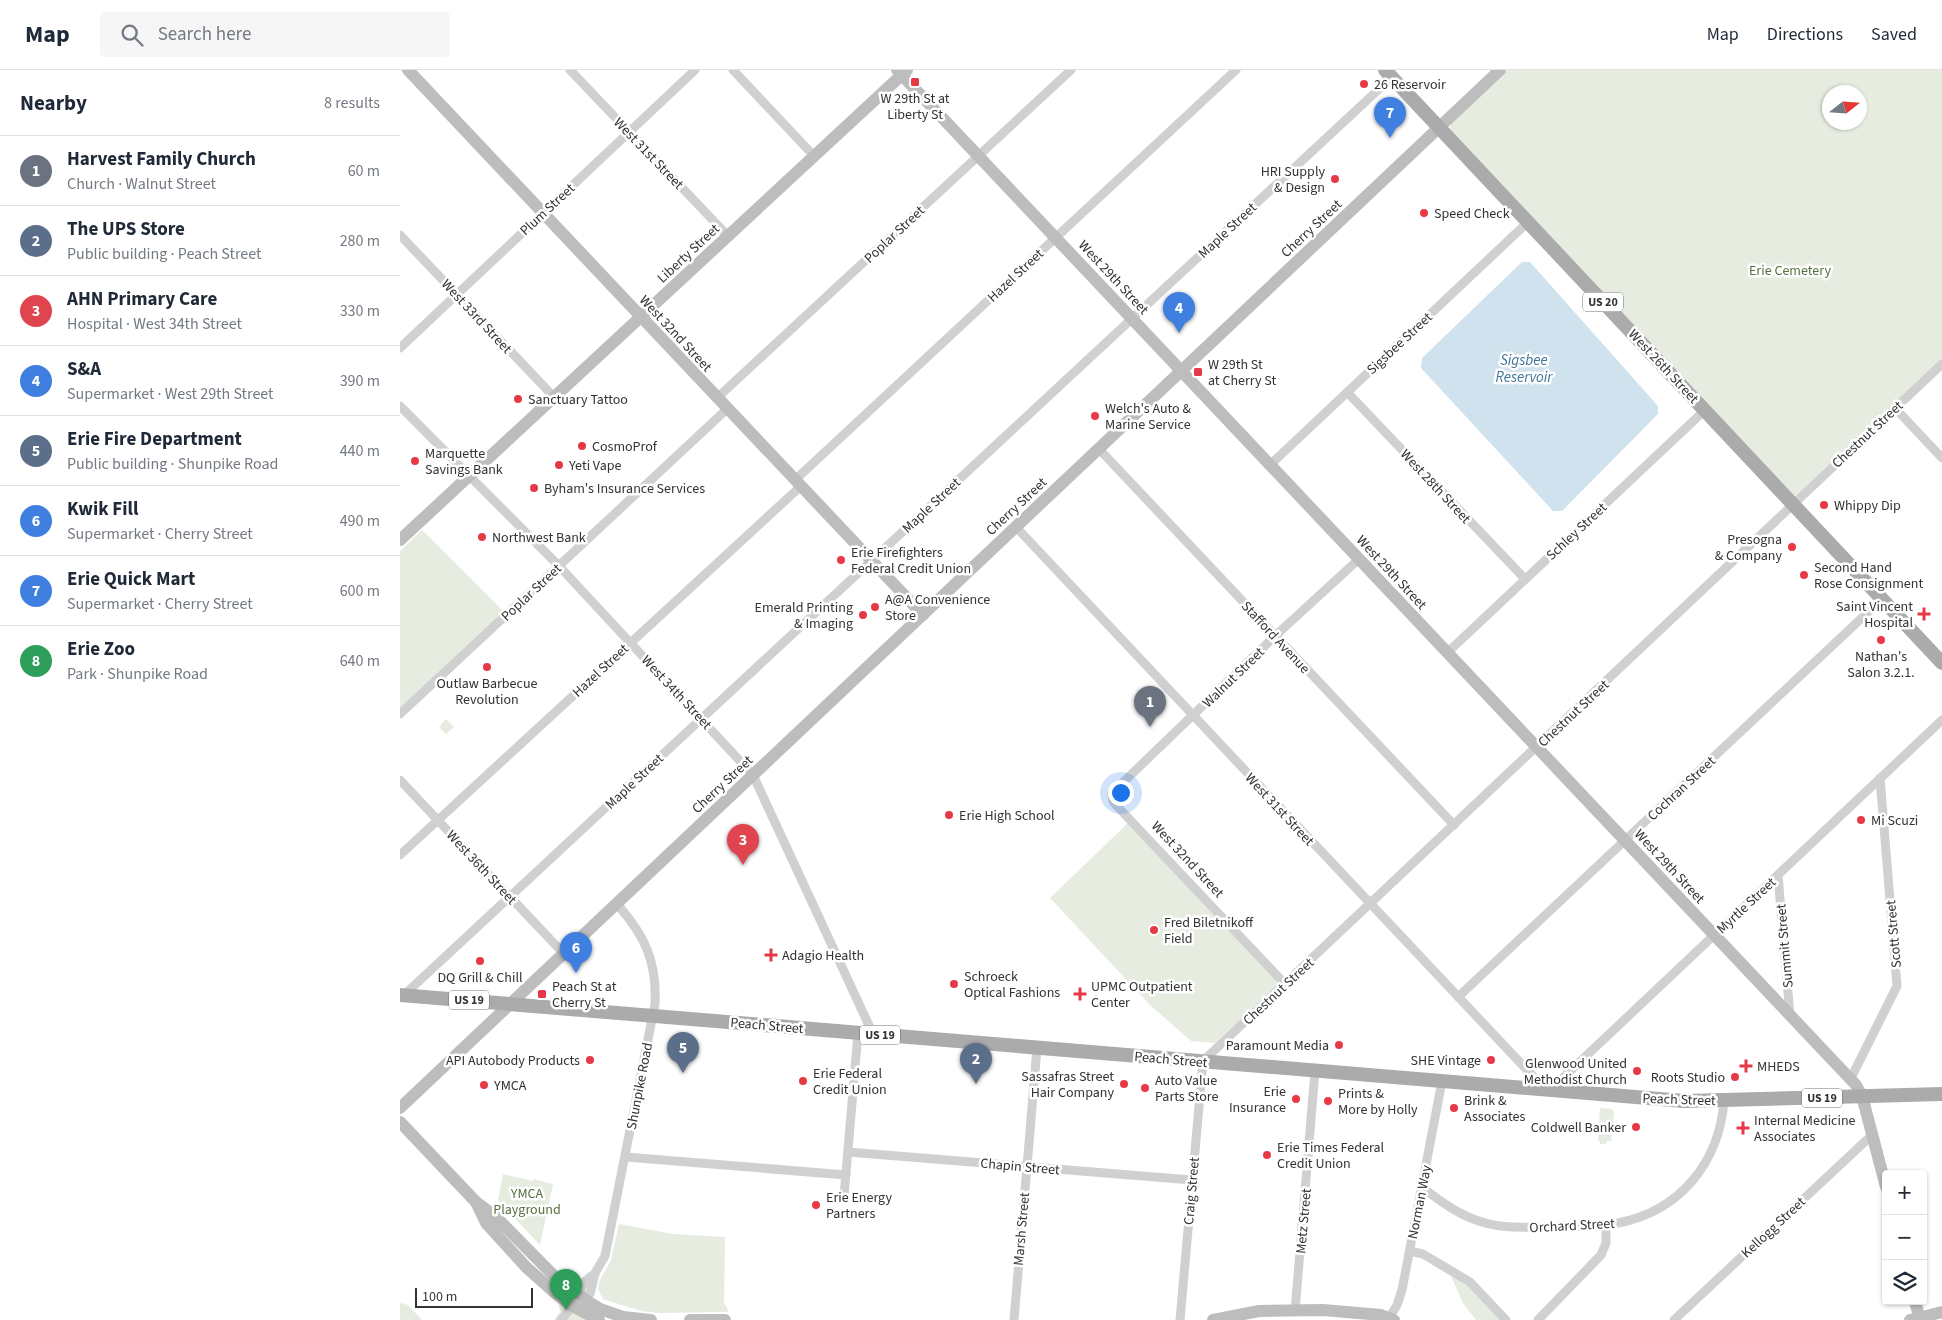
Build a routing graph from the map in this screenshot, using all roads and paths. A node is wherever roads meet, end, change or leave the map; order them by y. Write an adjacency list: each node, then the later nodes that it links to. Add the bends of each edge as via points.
1 (408, 70): 14 (street, West 32nd Street)
2 (570, 70): 11 (street, West 31st Street)
3 (695, 70): 11 (street, Plum Street)
4 (733, 70): 12 (street)
5 (1072, 70): 13 (street, Poplar Street)
6 (1236, 70): 18 (street, Hazel Street)
7 (1500, 70): 10 (street, Cherry Street)
8 (902, 72): 12 (street, Liberty Street); 13 (street, West 29th Street)
9 (1388, 74): 10 (main road, West 26th Street / US 20); 21 (street, Maple Street)
10 (1439, 128): 15 (main road, West 26th Street / US 20); 24 (street, Cherry Street)
11 (629, 132): 14 (street, Plum Street); 17 (street, West 31st Street)
12 (814, 156): 17 (street, Liberty Street)
13 (979, 156): 18 (street, West 29th Street); 27 (street, Poplar Street)
14 (542, 214): 19 (street, Plum Street); 20 (street, West 32nd Street)
15 (1528, 222): 25 (street, Sigsbee Street); 31 (main road, West 26th Street / US 20)
16 (400, 235): 19 (street, West 33rd Street)
17 (728, 236): 20 (street, Liberty Street)
18 (1056, 237): 21 (street, West 29th Street); 36 (street, Hazel Street)
19 (456, 295): 22 (street, Plum Street); 26 (street, West 33rd Street)
20 (641, 317): 26 (street, Liberty Street); 27 (street, West 32nd Street)
21 (1132, 318): 24 (street, West 29th Street); 41 (street, Maple Street)
22 (400, 348)
23 (1942, 364): 29 (street, Chestnut Street)
24 (1182, 371): 32 (street, Cherry Street); 34 (street, West 29th Street)
25 (1347, 392): 34 (street, Sigsbee Street); 43 (street, West 28th Street)
26 (554, 397): 35 (street, Liberty Street)
27 (717, 398): 30 (street, West 32nd Street)
28 (400, 406): 35 (street, West 34th Street)
29 (1895, 408): 33 (street); 37 (street, Chestnut Street)
30 (727, 409): 36 (street, West 32nd Street); 42 (street, Poplar Street)
31 (1705, 410): 37 (main road, West 26th Street / US 20); 43 (street, Schley Street)
32 (1099, 449): 38 (street, Cherry Street); 46 (street, Stafford Avenue)
33 (1942, 458)
34 (1271, 464): 40 (street, West 29th Street)
35 (470, 476): 39 (street, Liberty Street); 42 (street, West 34th Street)
36 (798, 483): 41 (street, West 32nd Street); 47 (street, Hazel Street)
37 (1793, 504): 44 (main road, West 26th Street / US 20); 54 (street, Chestnut Street)
38 (1016, 527): 45 (street, Cherry Street); 51 (street, West 31st Street)
39 (400, 540)
40 (1359, 559): 46 (street, Walnut Street); 48 (street, West 29th Street)
41 (872, 560): 45 (street, West 32nd Street); 52 (street, Maple Street)
42 (559, 566): 47 (street, West 34th Street); 50 (street, Poplar Street)
43 (1525, 580): 48 (street, Schley Street)
44 (1882, 599): 49 (main road, West 26th Street / US 20); 61 (street, Cochran Street)
45 (923, 615): 55 (street, Cherry Street)
46 (1275, 636): 51 (street, Walnut Street); 60 (street, Stafford Avenue)
47 (630, 642): 52 (street, West 34th Street); 59 (street, Hazel Street)
48 (1447, 653): 54 (street, West 29th Street)
49 (1942, 663)
50 (400, 714)
51 (1192, 716): 58 (street, Walnut Street, via 1114,790); 66 (street, West 31st Street)
52 (702, 718): 55 (street, West 34th Street); 64 (street, Maple Street)
53 (1942, 720): 56 (street, Myrtle Street)
54 (1537, 747): 60 (street, Chestnut Street); 61 (street, West 29th Street)
55 (754, 775): 65 (street, Cherry Street); 76 (street, West 34th Street)
56 (1880, 778): 63 (street, Myrtle Street); 80 (street, Scott Street, via 1897,986)
57 (400, 780): 59 (street, West 36th Street)
58 (1112, 798): 69 (street, West 32nd Street)
59 (438, 820): 62 (street, Hazel Street); 64 (street, West 36th Street)
60 (1454, 825): 66 (street, Chestnut Street)
61 (1625, 840): 67 (street, West 29th Street); 71 (street, Cochran Street)
62 (400, 855)
63 (1778, 875): 67 (street, Myrtle Street); 74 (street, Summit Street)
64 (510, 897): 68 (street, West 36th Street); 70 (street, Maple Street)
65 (617, 904): 68 (street, Cherry Street); 73 (street, Shunpike Road, via 637,929 650,956 655,984)
66 (1370, 904): 69 (street, Chestnut Street); 71 (street, West 31st Street)
67 (1714, 935): 74 (street, West 29th Street); 82 (street, Myrtle Street)
68 (564, 954): 72 (street, Cherry Street)
69 (1285, 984): 78 (street, Chestnut Street)
70 (402, 995): 72 (main road, Peach Street / US 19)
71 (1458, 996): 82 (street, West 31st Street)
72 (511, 1004): 73 (main road, Peach Street / US 19); 86 (street, Cherry Street)
73 (653, 1016): 75 (main road, Peach Street / US 19); 90 (street, Shunpike Road)
74 (1790, 1016): 80 (street, West 29th Street)
75 (858, 1033): 76 (main road, Peach Street / US 19); 89 (street)
76 (873, 1034): 77 (main road, Peach Street / US 19)
77 (1037, 1048): 78 (main road, Peach Street / US 19); 91 (street, Marsh Street)
78 (1203, 1061): 79 (main road, Peach Street / US 19); 94 (street, Craig Street)
79 (1315, 1071): 81 (main road, Peach Street / US 19); 101 (street, Metz Street)
80 (1850, 1080): 84 (street, West 29th Street)
81 (1442, 1081): 82 (main road, Peach Street / US 19); 95 (street, Norman Way)
82 (1548, 1090): 85 (main road, Peach Street / US 19)
83 (1942, 1094): 84 (main road, Peach Street / US 19)
84 (1862, 1096): 85 (main road, Peach Street / US 19); 88 (street)
85 (1724, 1101): 97 (street, Orchard Street, via 1714,1149 1686,1188 1646,1215)
86 (400, 1108)
87 (400, 1122): 99 (street)
88 (1872, 1134): 92 (street); 115 (street, Kellogg Street)
89 (848, 1152): 91 (street, Chapin Street); 93 (street)
90 (626, 1157): 93 (street); 99 (street, Shunpike Road, via 606,1253 596,1273 581,1288)
91 (1027, 1166): 94 (street, Chapin Street); 110 (street, Marsh Street)
92 (1882, 1172)
93 (846, 1175): 96 (street)
94 (1192, 1180): 111 (street, Craig Street)
95 (1422, 1188): 97 (street, Orchard Street, via 1456,1212 1490,1225 1514,1228); 98 (street, Norman Way)
96 (844, 1196)
97 (1606, 1225): 114 (street, via 1606,1243 1601,1255)
98 (1410, 1251): 104 (street, Norman Way, via 1400,1298); 113 (street, via 1424,1254 1470,1282)
99 (576, 1302): 103 (street); 106 (street, Shunpike Road)
100 (1915, 1305): 105 (street)
101 (1295, 1311): 104 (street, via 1355,1312); 112 (street, via 1259,1311)
102 (1942, 1312): 105 (street)
103 (597, 1315): 107 (street)
104 (1390, 1319)
105 (1917, 1319)
106 (561, 1320)
107 (650, 1320)
108 (690, 1320): 109 (street)
109 (725, 1320)
110 (1014, 1320)
111 (1180, 1320)
112 (1213, 1320)
113 (1506, 1320)
114 (1538, 1320)
115 (1674, 1320)

